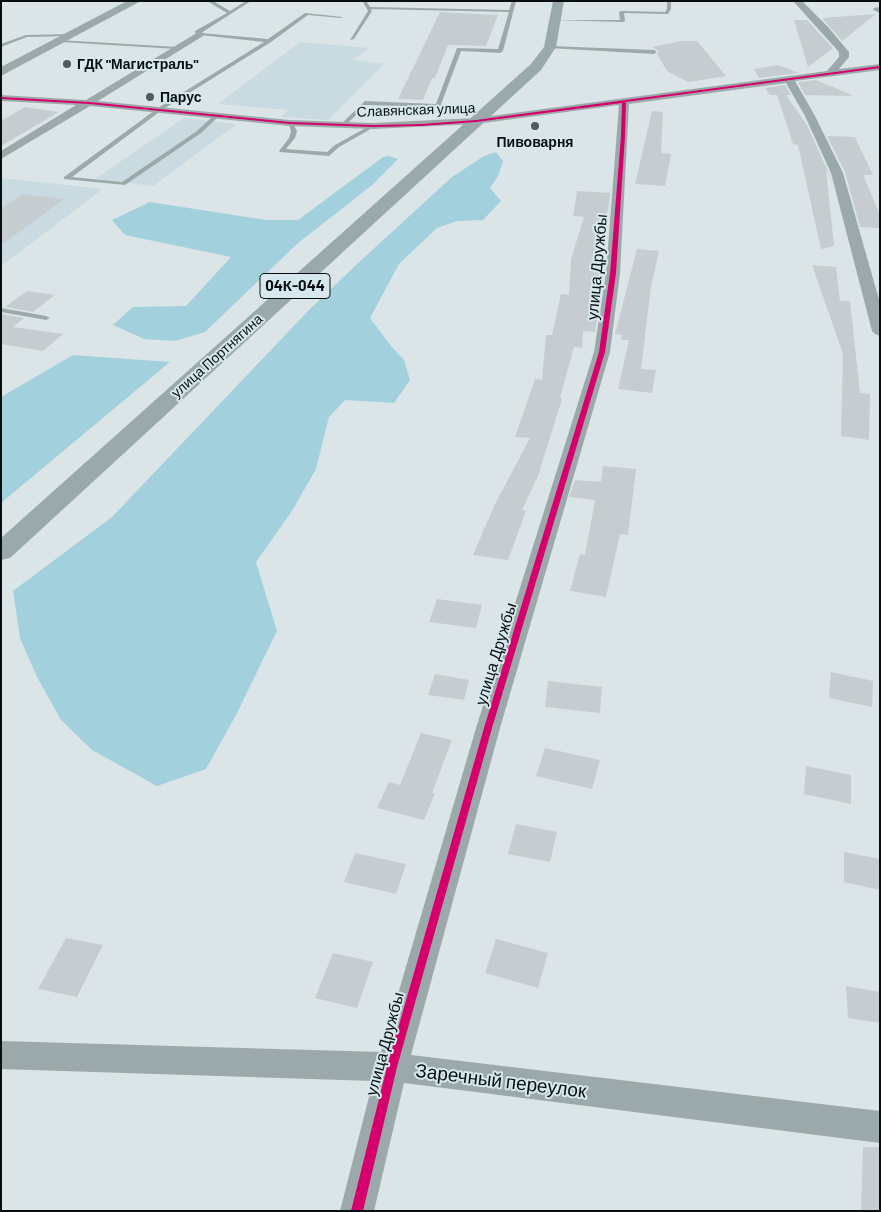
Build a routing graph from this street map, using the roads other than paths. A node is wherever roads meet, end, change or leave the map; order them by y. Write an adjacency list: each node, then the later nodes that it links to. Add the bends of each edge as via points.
1 (136, 1): 15 (street)
2 (209, 1): 11 (lane)
3 (249, 1): 11 (lane)
4 (364, 1): 9 (lane)
5 (514, 1): 10 (lane)
6 (559, 1): 13 (main road, улица Портнягина / 04К-044)
7 (669, 1): 13 (lane, via 666,13 621,12 622,21)
8 (796, 1): 25 (street, via 844,52 844,57)
9 (368, 8): 10 (lane); 16 (lane, via 370,11)
10 (511, 11): 36 (lane, via 500,51 459,49 438,106 365,103)
11 (230, 14): 14 (lane, via 197,32)
12 (340, 17): 18 (lane, via 307,14)
13 (555, 20): 20 (main road, улица Портнягина / 04К-044)
14 (200, 34): 18 (lane); 21 (street)
15 (73, 35): 17 (street); 19 (lane, via 26,36)
16 (352, 39)
17 (61, 41): 21 (lane); 24 (street)
18 (269, 41): 31 (lane)
19 (1, 46)
20 (550, 47): 22 (lane); 28 (main road, улица Портнягина / 04К-044)
21 (178, 48): 30 (street)
22 (654, 52)
23 (880, 67): 25 (street, Славянская улица)
24 (1, 72)
25 (831, 73): 26 (street, Славянская улица)
26 (789, 79): 29 (street, Славянская улица); 41 (street, via 837,173)
27 (1, 98): 30 (street, Славянская улица)
28 (512, 99): 32 (street, Славянская улица); 34 (main road, улица Портнягина / 04К-044)
29 (624, 101): 32 (street, Славянская улица); 44 (street, улица Дружбы, via 613,273 602,352 488,728)
30 (89, 103): 31 (street, Славянская улица); 38 (street)
31 (160, 110): 33 (street, Славянская улица); 33 (lane, via 66,178 124,184 199,132)
32 (545, 111): 34 (street, Славянская улица)
33 (216, 116): 35 (street, Славянская улица)
34 (476, 121): 37 (street, Славянская улица); 42 (main road, улица Портнягина / 04К-044)
35 (290, 123): 36 (street, Славянская улица); 37 (lane, via 294,131 292,138 282,151 329,154)
36 (343, 125): 37 (street, Славянская улица)
37 (373, 126)
38 (1, 156)
39 (1, 310): 40 (lane)
40 (46, 318)
41 (880, 331)
42 (1, 552)
43 (1, 1055): 44 (street, Заречный переулок)
44 (392, 1067): 45 (street, Заречный переулок); 46 (street, улица Дружбы)
45 (880, 1127)
46 (358, 1211)

